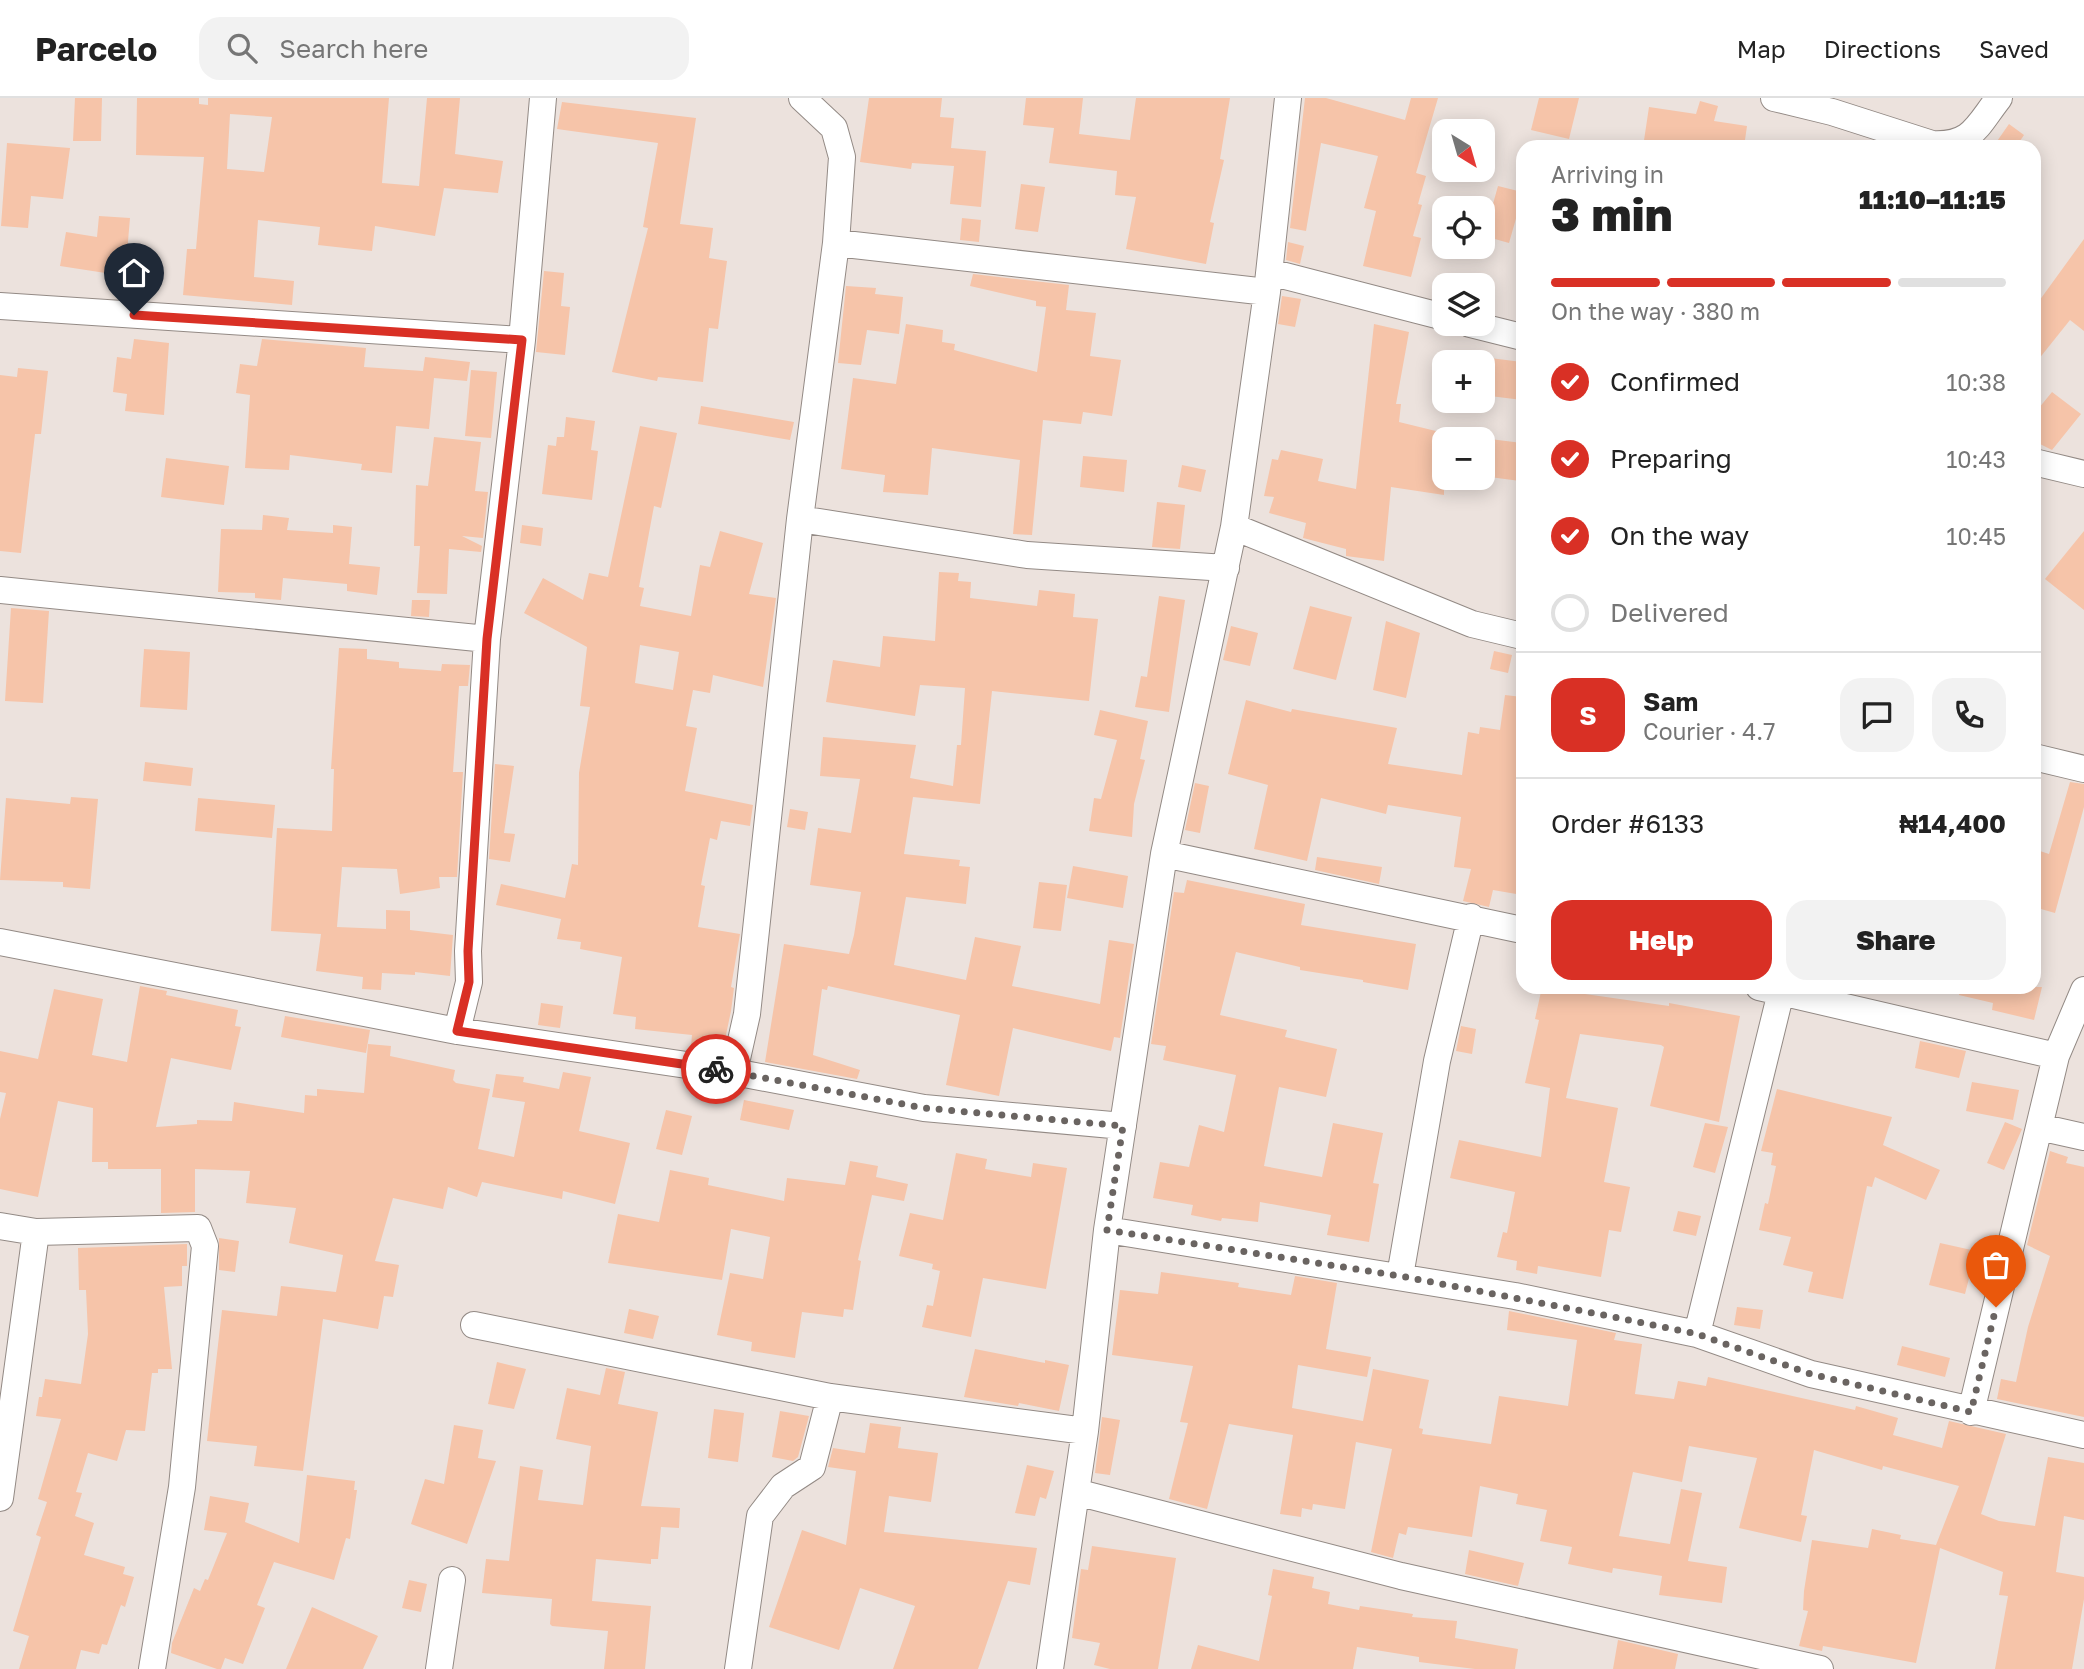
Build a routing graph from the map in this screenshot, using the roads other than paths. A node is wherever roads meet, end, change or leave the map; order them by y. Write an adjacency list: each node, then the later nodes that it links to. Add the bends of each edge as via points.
1 (543, 98): 15 (street)
2 (792, 98): 3 (street)
3 (802, 98): 9 (street, via 834,128 842,157)
4 (1288, 98): 10 (street)
5 (1774, 98): 7 (street, via 1832,111)
6 (1999, 98): 8 (street)
7 (1920, 140)
8 (1964, 140)
9 (836, 243): 10 (street); 18 (street)
10 (1268, 282): 12 (street); 19 (street)
11 (0, 306): 15 (street)
12 (1432, 315)
13 (1495, 330): 14 (street)
14 (1516, 336)
15 (522, 340): 23 (street)
16 (2041, 464): 17 (street)
17 (2084, 474)
18 (800, 519): 20 (street, via 1027,555); 35 (street, via 747,1014)
19 (1234, 527): 20 (street); 22 (street, via 1472,624)
20 (1226, 568): 26 (street)
21 (0, 590): 23 (street)
22 (1516, 635)
23 (487, 639): 33 (street, via 469,982)
24 (2041, 759): 25 (street)
25 (2084, 769)
26 (1164, 855): 27 (street); 36 (street)
27 (1471, 917): 28 (street); 42 (street, via 1437,1061)
28 (1516, 928)
29 (0, 942): 33 (street)
30 (2084, 990): 34 (street)
31 (1769, 994): 44 (street)
32 (1787, 994): 34 (street)
33 (457, 1031): 35 (street)
34 (2056, 1056): 37 (street)
35 (734, 1072): 36 (street, via 924,1108)
36 (1123, 1126): 40 (street)
37 (2039, 1127): 38 (street); 47 (street)
38 (2084, 1137)
39 (0, 1226): 41 (street)
40 (1107, 1230): 42 (street); 48 (street)
41 (36, 1232): 45 (street); 54 (street, via 198,1228 205,1246 182,1487)
42 (1400, 1276): 44 (street)
43 (474, 1325): 46 (street)
44 (1697, 1334): 47 (street, via 1811,1374)
45 (7, 1397): 51 (street)
46 (830, 1398): 48 (street); 56 (street, via 812,1467 783,1486 760,1516)
47 (1971, 1412): 49 (street)
48 (1085, 1431): 50 (street)
49 (2084, 1435)
50 (1076, 1492): 53 (street, via 1401,1576); 57 (street)
51 (0, 1498)
52 (452, 1580): 55 (street)
53 (1810, 1668)
54 (152, 1669)
55 (439, 1669)
56 (738, 1669)
57 (1050, 1669)

